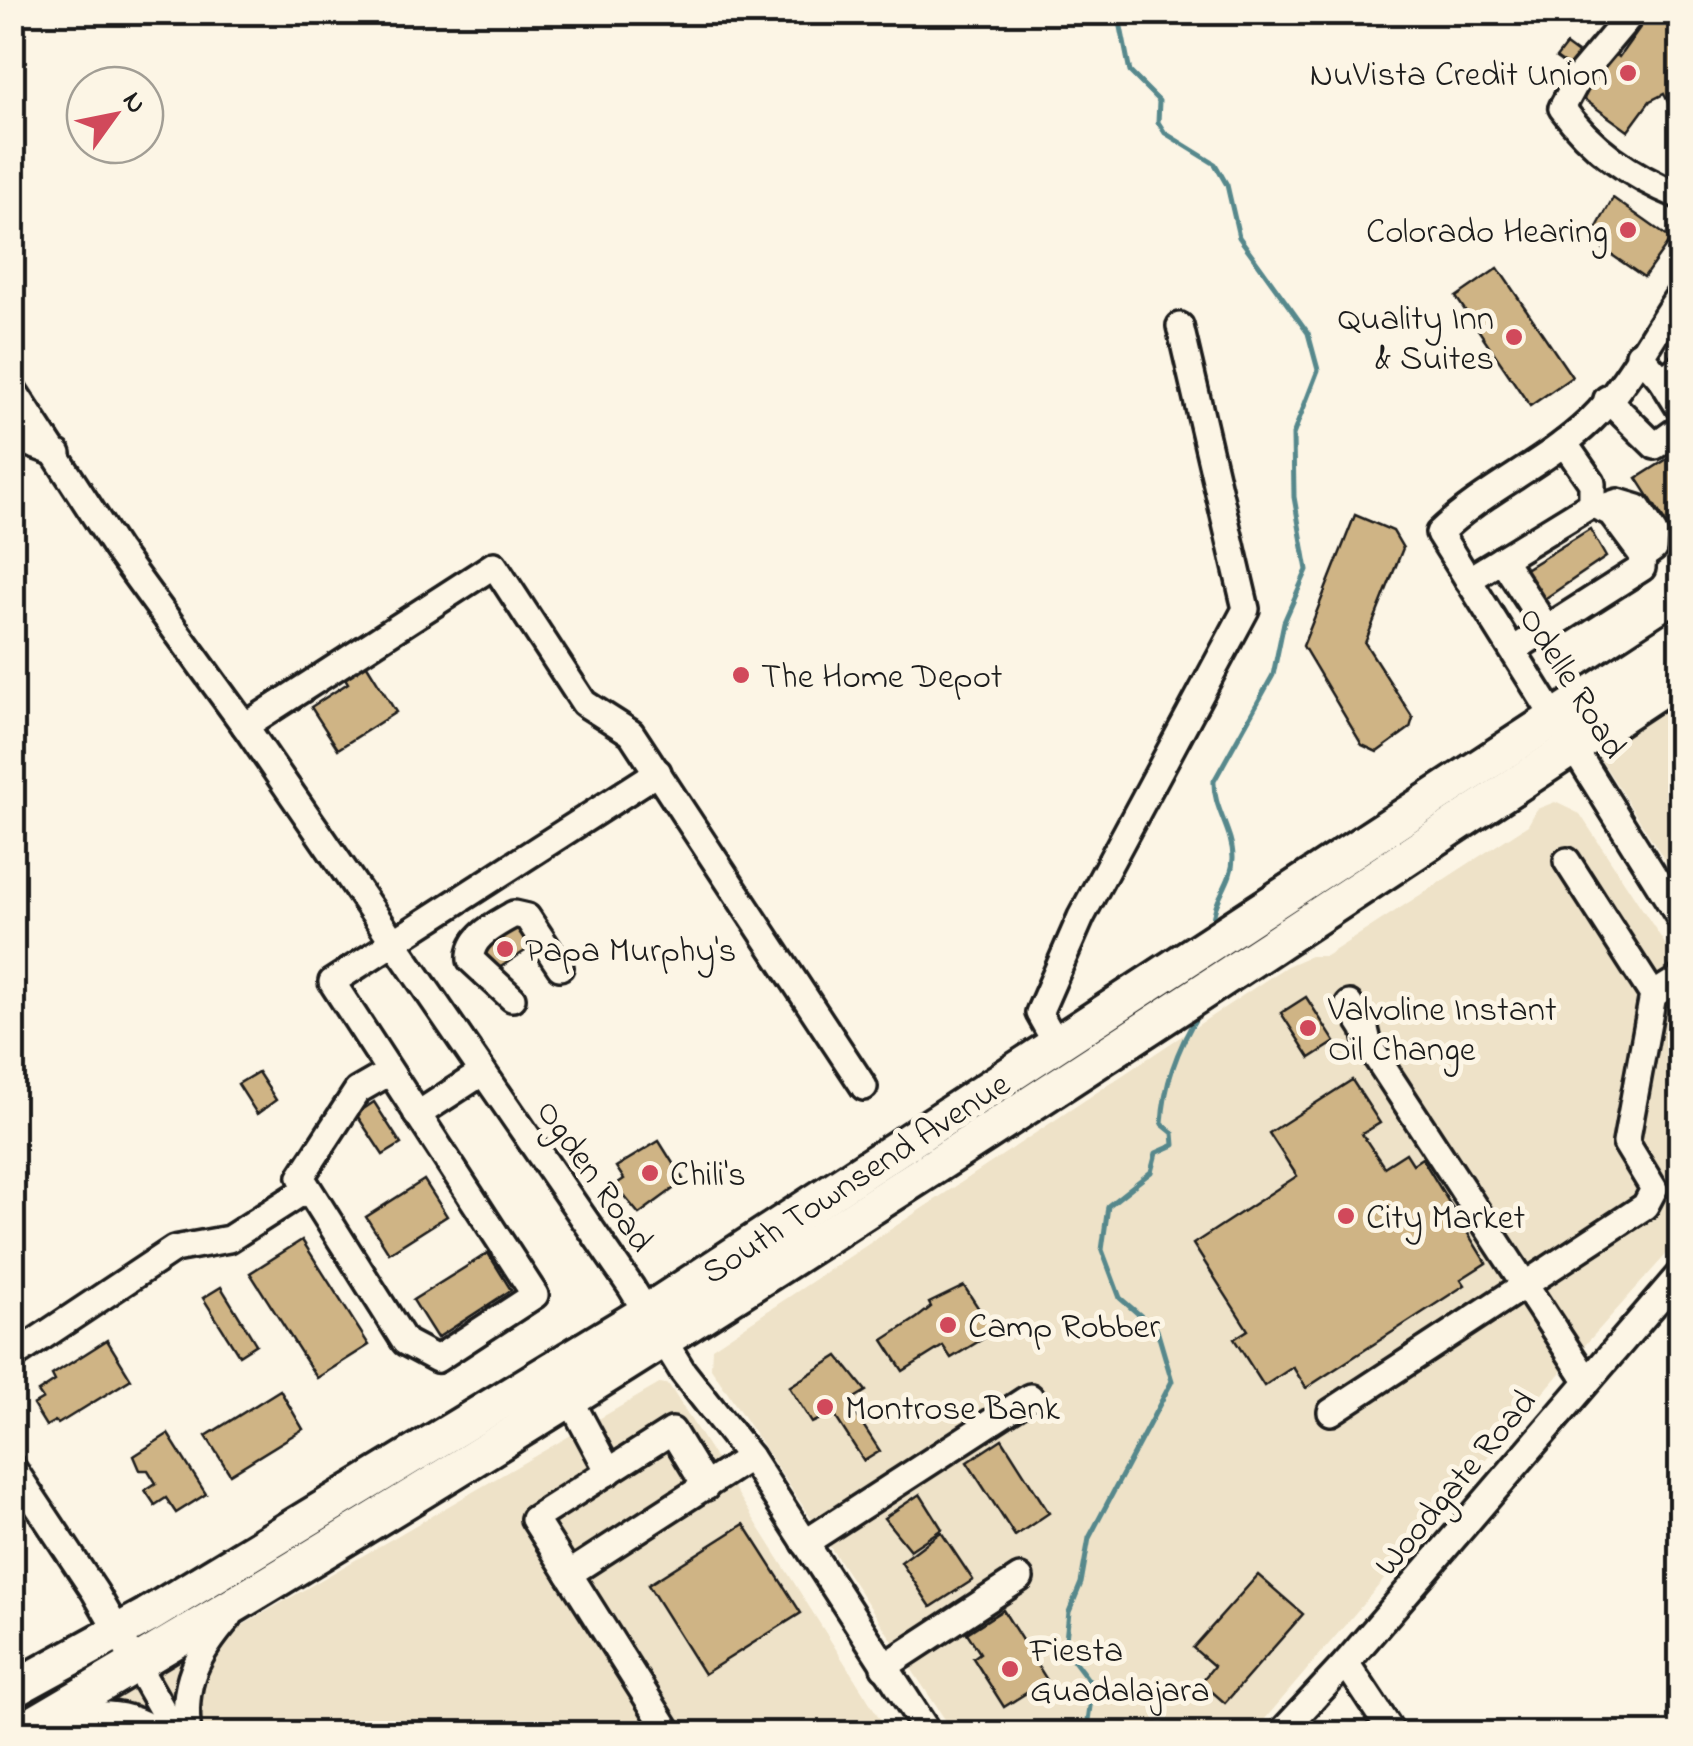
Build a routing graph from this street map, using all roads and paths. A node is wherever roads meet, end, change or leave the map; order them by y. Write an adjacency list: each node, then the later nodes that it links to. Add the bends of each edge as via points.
1 (1633, 12): 2 (street, via 1562,108 1582,137 1646,182)
2 (1680, 196)
3 (1680, 294): 5 (street)
4 (1180, 326): 32 (street, via 1246,608 1082,917 1039,1013)
5 (1640, 354): 6 (street); 8 (street)
6 (1672, 373): 9 (street)
7 (12, 388): 13 (street, Ogden Road)
8 (1607, 400): 10 (street, via 1654,446); 12 (street)
9 (1680, 409)
10 (1680, 428)
11 (12, 437): 13 (street)
12 (1564, 443): 14 (street, via 1592,483); 16 (street, Odelle Road, via 1439,534)
13 (58, 454): 21 (street, Ogden Road, via 117,550)
14 (1596, 506): 15 (street); 17 (street, via 1610,513 1642,556 1642,568)
15 (1502, 559): 16 (street); 17 (street)
16 (1468, 580): 19 (street, Odelle Road)
17 (1547, 629): 19 (street)
18 (1680, 636): 22 (highway, South Townsend Avenue)
19 (1512, 650): 22 (street, Odelle Road)
20 (1680, 676): 22 (highway, South Townsend Avenue)
21 (245, 726): 23 (street, via 494,566 584,704 631,733); 26 (street, Ogden Road)
22 (1564, 733): 25 (street, Odelle Road); 32 (highway, South Townsend Avenue, via 1286,892); 40 (highway, South Townsend Avenue, via 1307,924)
23 (658, 772): 26 (street); 35 (street)
24 (1567, 861): 29 (street)
25 (1680, 918)
26 (394, 942): 33 (street, via 332,982); 34 (street, Ogden Road)
27 (560, 966): 30 (street, via 527,917 514,914 499,923 470,949 472,960)
28 (1680, 978): 29 (street)
29 (1654, 995): 39 (street, via 1626,1143 1654,1189 1645,1206)
30 (512, 998)
31 (1348, 1004): 39 (street)
32 (1057, 1045): 40 (highway, South Townsend Avenue)
33 (390, 1072): 36 (street); 37 (street, via 357,1091 301,1177)
34 (483, 1072): 36 (street); 40 (street, Ogden Road)
35 (864, 1087)
36 (418, 1115): 37 (street, via 535,1295 437,1359 405,1342)
37 (307, 1190): 41 (street, via 229,1240 174,1250)
38 (1680, 1274): 42 (street, Woodgate Road)
39 (1527, 1287): 42 (street); 45 (street)
40 (655, 1327): 44 (highway, South Townsend Avenue); 46 (street, Ogden Road); 54 (highway, South Townsend Avenue)
41 (12, 1357)
42 (1587, 1380): 55 (street, Woodgate Road)
43 (1030, 1396): 50 (street)
44 (570, 1401): 48 (street); 53 (highway, South Townsend Avenue)
45 (1331, 1412)
46 (750, 1457): 49 (street); 50 (street, Ogden Road)
47 (12, 1467): 54 (street)
48 (608, 1472): 49 (street, via 672,1431); 51 (street, via 534,1519)
49 (706, 1487): 51 (street)
50 (805, 1543): 56 (street, Ogden Road)
51 (569, 1574): 62 (street)
52 (1020, 1578): 56 (street)
53 (247, 1597): 54 (highway, South Townsend Avenue); 61 (street, via 194,1662 187,1683)
54 (127, 1648): 57 (highway, South Townsend Avenue); 58 (highway, South Townsend Avenue); 60 (street)
55 (1346, 1663): 65 (street, Woodgate Road); 66 (street)
56 (884, 1667): 63 (street, Ogden Road); 64 (street, Ogden Road)
57 (12, 1690)
58 (26, 1728): 59 (street, via 108,1713)
59 (159, 1734)
60 (176, 1734)
61 (188, 1734)
62 (670, 1734)
63 (920, 1734)
64 (929, 1734)
65 (1280, 1734)
66 (1393, 1734)

